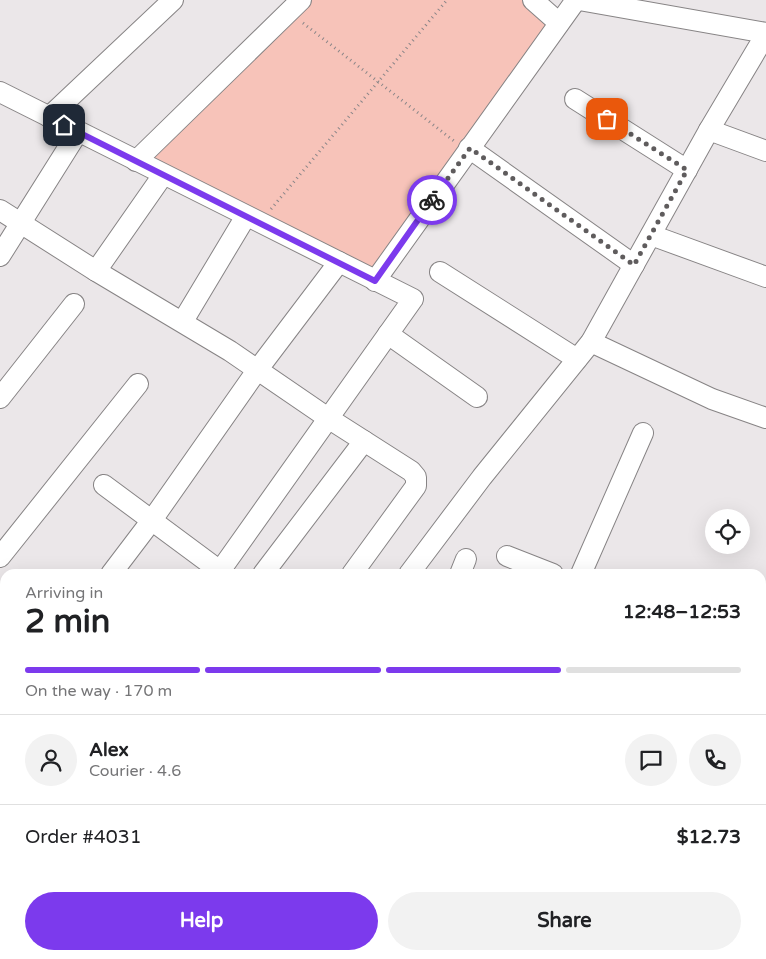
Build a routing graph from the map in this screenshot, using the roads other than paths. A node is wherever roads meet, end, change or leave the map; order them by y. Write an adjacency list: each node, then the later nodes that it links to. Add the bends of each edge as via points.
1 (173, 0): 9 (street)
2 (533, 0): 5 (street)
3 (577, 0): 5 (street); 6 (street)
4 (295, 6): 14 (street)
5 (559, 23): 12 (street)
6 (766, 33): 10 (street)
7 (0, 92): 9 (street)
8 (574, 99): 15 (street)
9 (49, 117): 11 (street)
10 (709, 130): 13 (street); 15 (street)
11 (78, 132): 14 (street); 19 (street)
12 (468, 150): 23 (street); 27 (street)
13 (766, 152)
14 (136, 161): 16 (street)
15 (687, 170): 20 (street)
16 (163, 175): 18 (street); 24 (street)
17 (0, 210): 19 (street)
18 (253, 219): 22 (street); 29 (street)
19 (20, 223): 21 (street); 24 (street)
20 (651, 235): 23 (street); 26 (street)
21 (0, 256)
22 (339, 262): 27 (street); 33 (street)
23 (634, 265): 31 (street)
24 (96, 271): 29 (street)
25 (440, 272): 32 (street)
26 (766, 277)
27 (375, 281): 30 (street, via 413,299)
28 (74, 304): 36 (street)
29 (183, 321): 33 (street)
30 (388, 334): 35 (street); 37 (street)
31 (591, 342): 32 (street); 38 (street, via 712,399)
32 (577, 359): 50 (street)
33 (258, 369): 37 (street); 42 (street)
34 (138, 384): 44 (street)
35 (477, 397)
36 (0, 398)
37 (328, 418): 40 (street); 47 (street)
38 (766, 418)
39 (643, 433): 52 (street)
40 (364, 441): 48 (street); 49 (street, via 411,471 417,481)
41 (104, 485): 42 (street)
42 (152, 520): 45 (street); 46 (street)
43 (507, 556): 51 (street)
44 (0, 557)
45 (120, 569)
46 (217, 569)
47 (221, 569)
48 (267, 569)
49 (356, 569)
50 (413, 569)
51 (540, 569)
52 (583, 569)

